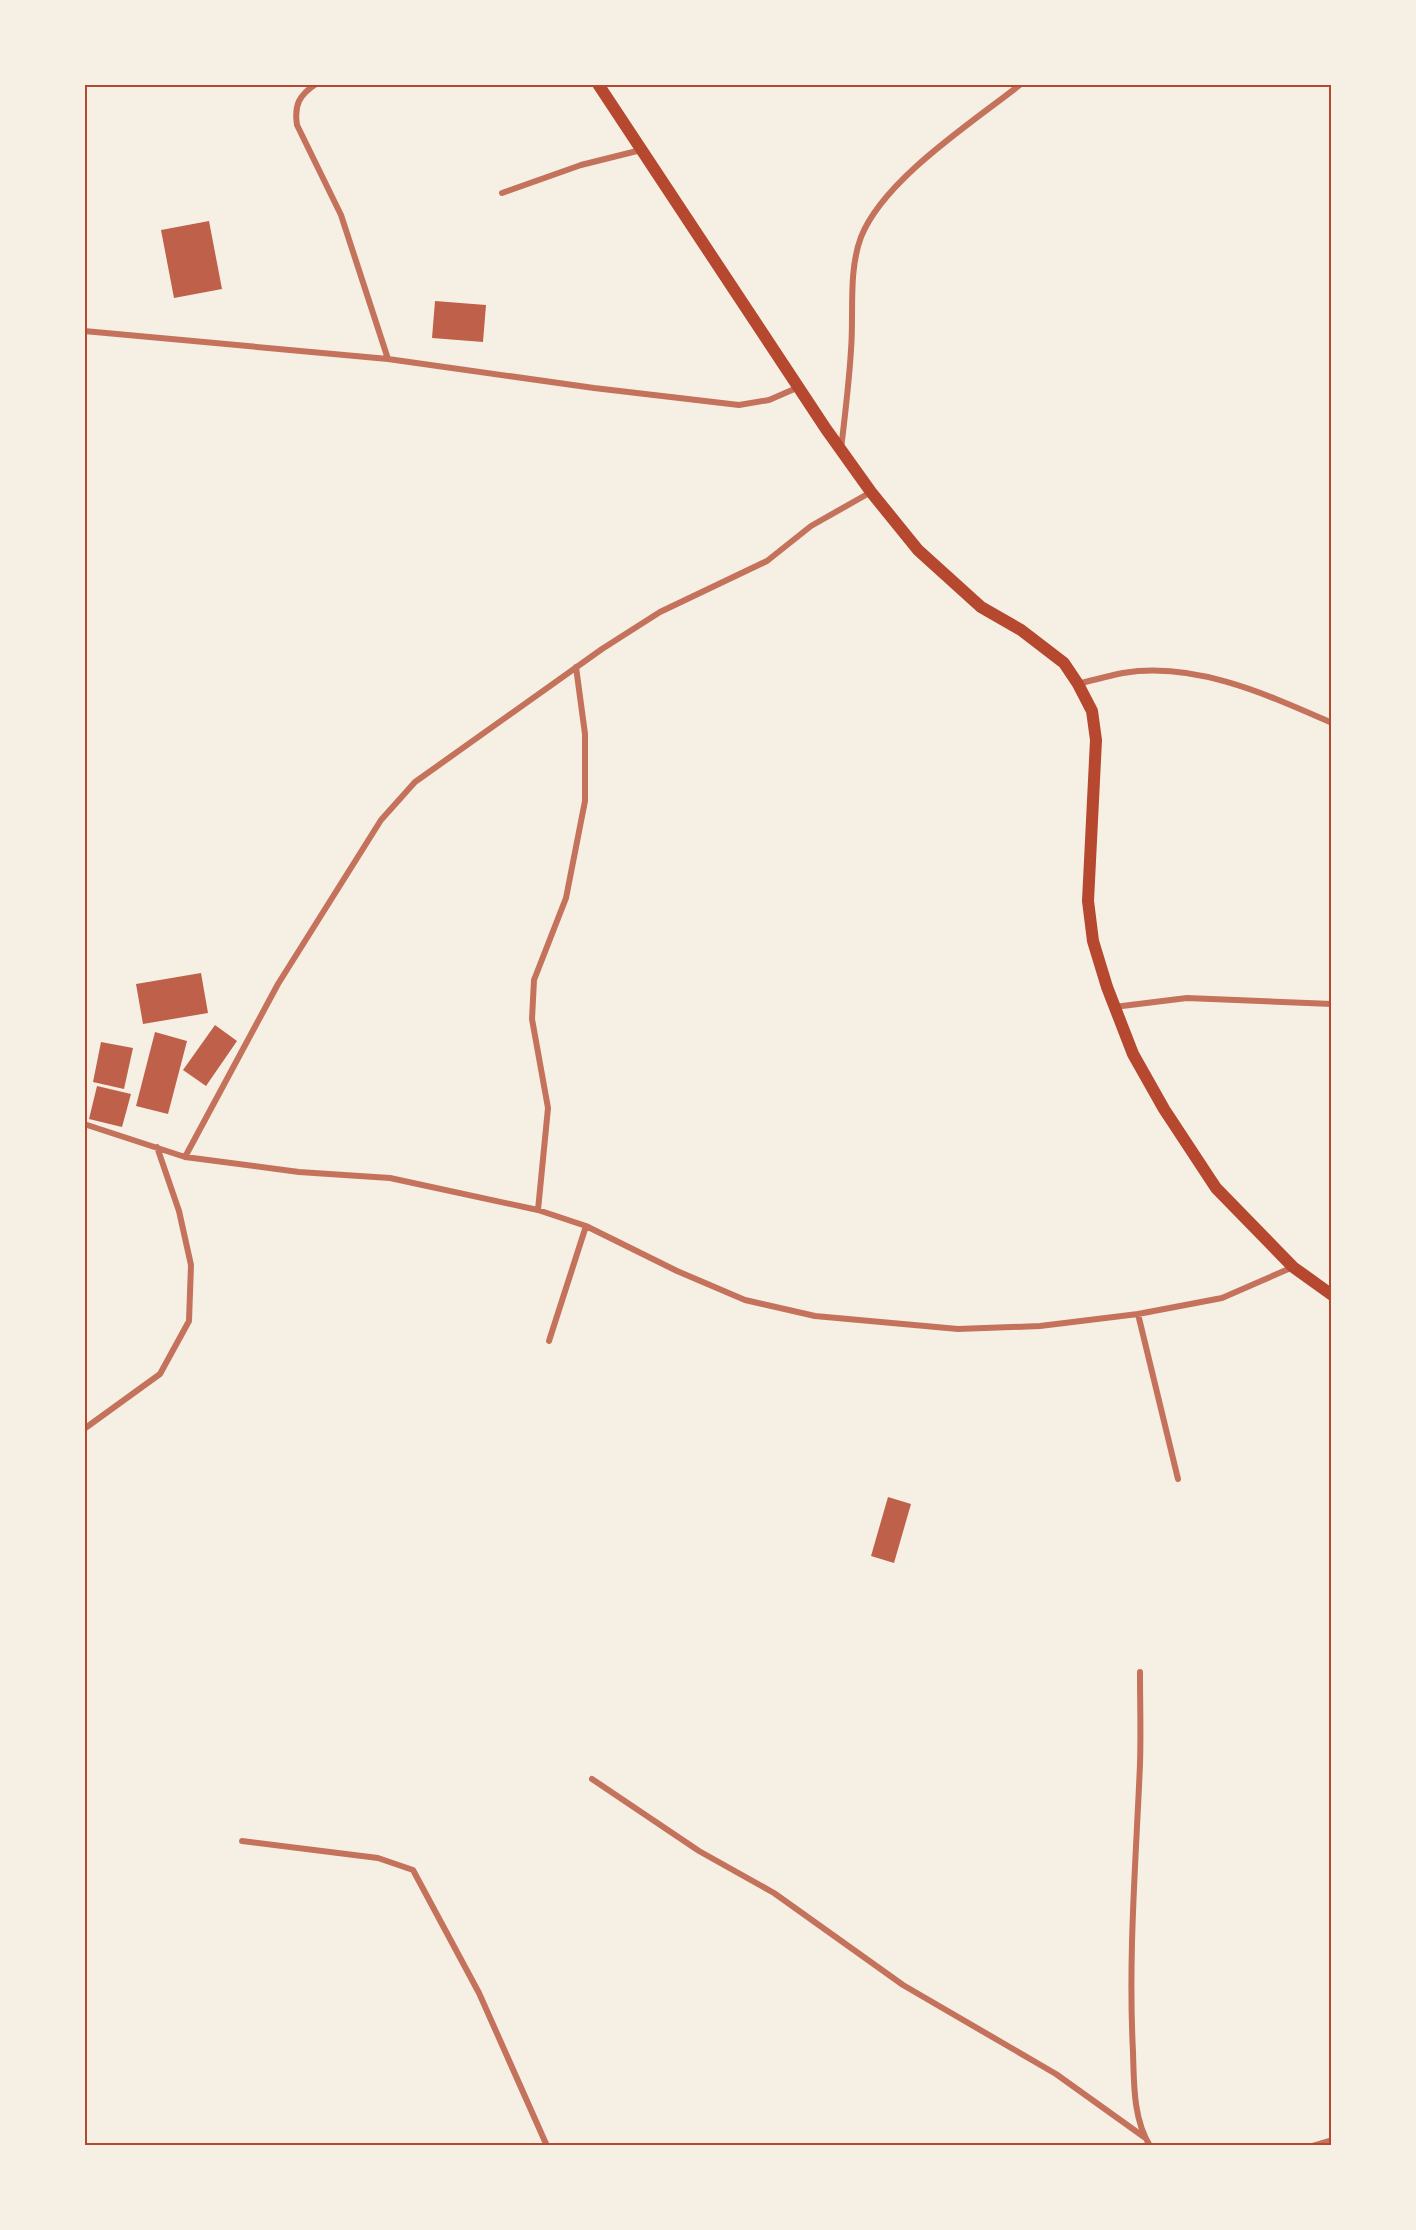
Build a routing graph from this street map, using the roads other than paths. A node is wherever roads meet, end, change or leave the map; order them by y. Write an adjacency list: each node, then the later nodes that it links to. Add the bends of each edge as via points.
1 (316, 84): 7 (street, via 301,96 294,110 297,125 341,215)
2 (598, 84): 4 (main road)
3 (1021, 84): 9 (street, via 918,165 879,206 861,237 853,285 852,348)
4 (641, 150): 5 (street, via 581,165); 8 (main road)
5 (502, 193)
6 (84, 331): 7 (street)
7 (388, 359): 8 (street, via 739,405 769,400)
8 (799, 387): 9 (main road)
9 (841, 450): 10 (main road)
10 (871, 492): 11 (street, via 811,526 768,561 660,612); 12 (main road, via 918,550 981,607 1021,630 1064,663)
11 (576, 667): 18 (street, via 415,782 381,820 278,984); 19 (street, via 585,734 585,801 566,898 534,980 532,1019 548,1108)
12 (1078, 684): 13 (street, via 1123,673 1192,674 1234,684); 15 (main road, via 1092,711 1096,740 1088,901 1093,941)
13 (1332, 723)
14 (1332, 1005): 15 (street, via 1187,998)
15 (1113, 1007): 21 (main road, via 1133,1054 1164,1109 1216,1188)
16 (84, 1124): 17 (street)
17 (157, 1148): 18 (street); 25 (street, via 191,1265 189,1321 160,1374)
18 (185, 1157): 19 (street, via 299,1172 390,1178)
19 (538, 1210): 20 (street)
20 (586, 1226): 23 (street, via 745,1300 814,1316 958,1329 1040,1326); 24 (street)
21 (1293, 1267): 22 (main road); 23 (street, via 1222,1298)
22 (1332, 1295)
23 (1138, 1314): 26 (street)
24 (549, 1341)
25 (84, 1429)
26 (1178, 1479)
27 (1140, 1672): 30 (street, via 1131,2020 1135,2092)
28 (592, 1779): 30 (street, via 699,1851 774,1893 903,1985 1056,2074)
29 (242, 1841): 32 (street, via 378,1858 413,1870 480,1994)
30 (1144, 2137): 33 (street)
31 (1332, 2140): 34 (street)
32 (547, 2146)
33 (1150, 2146)
34 (1312, 2146)

